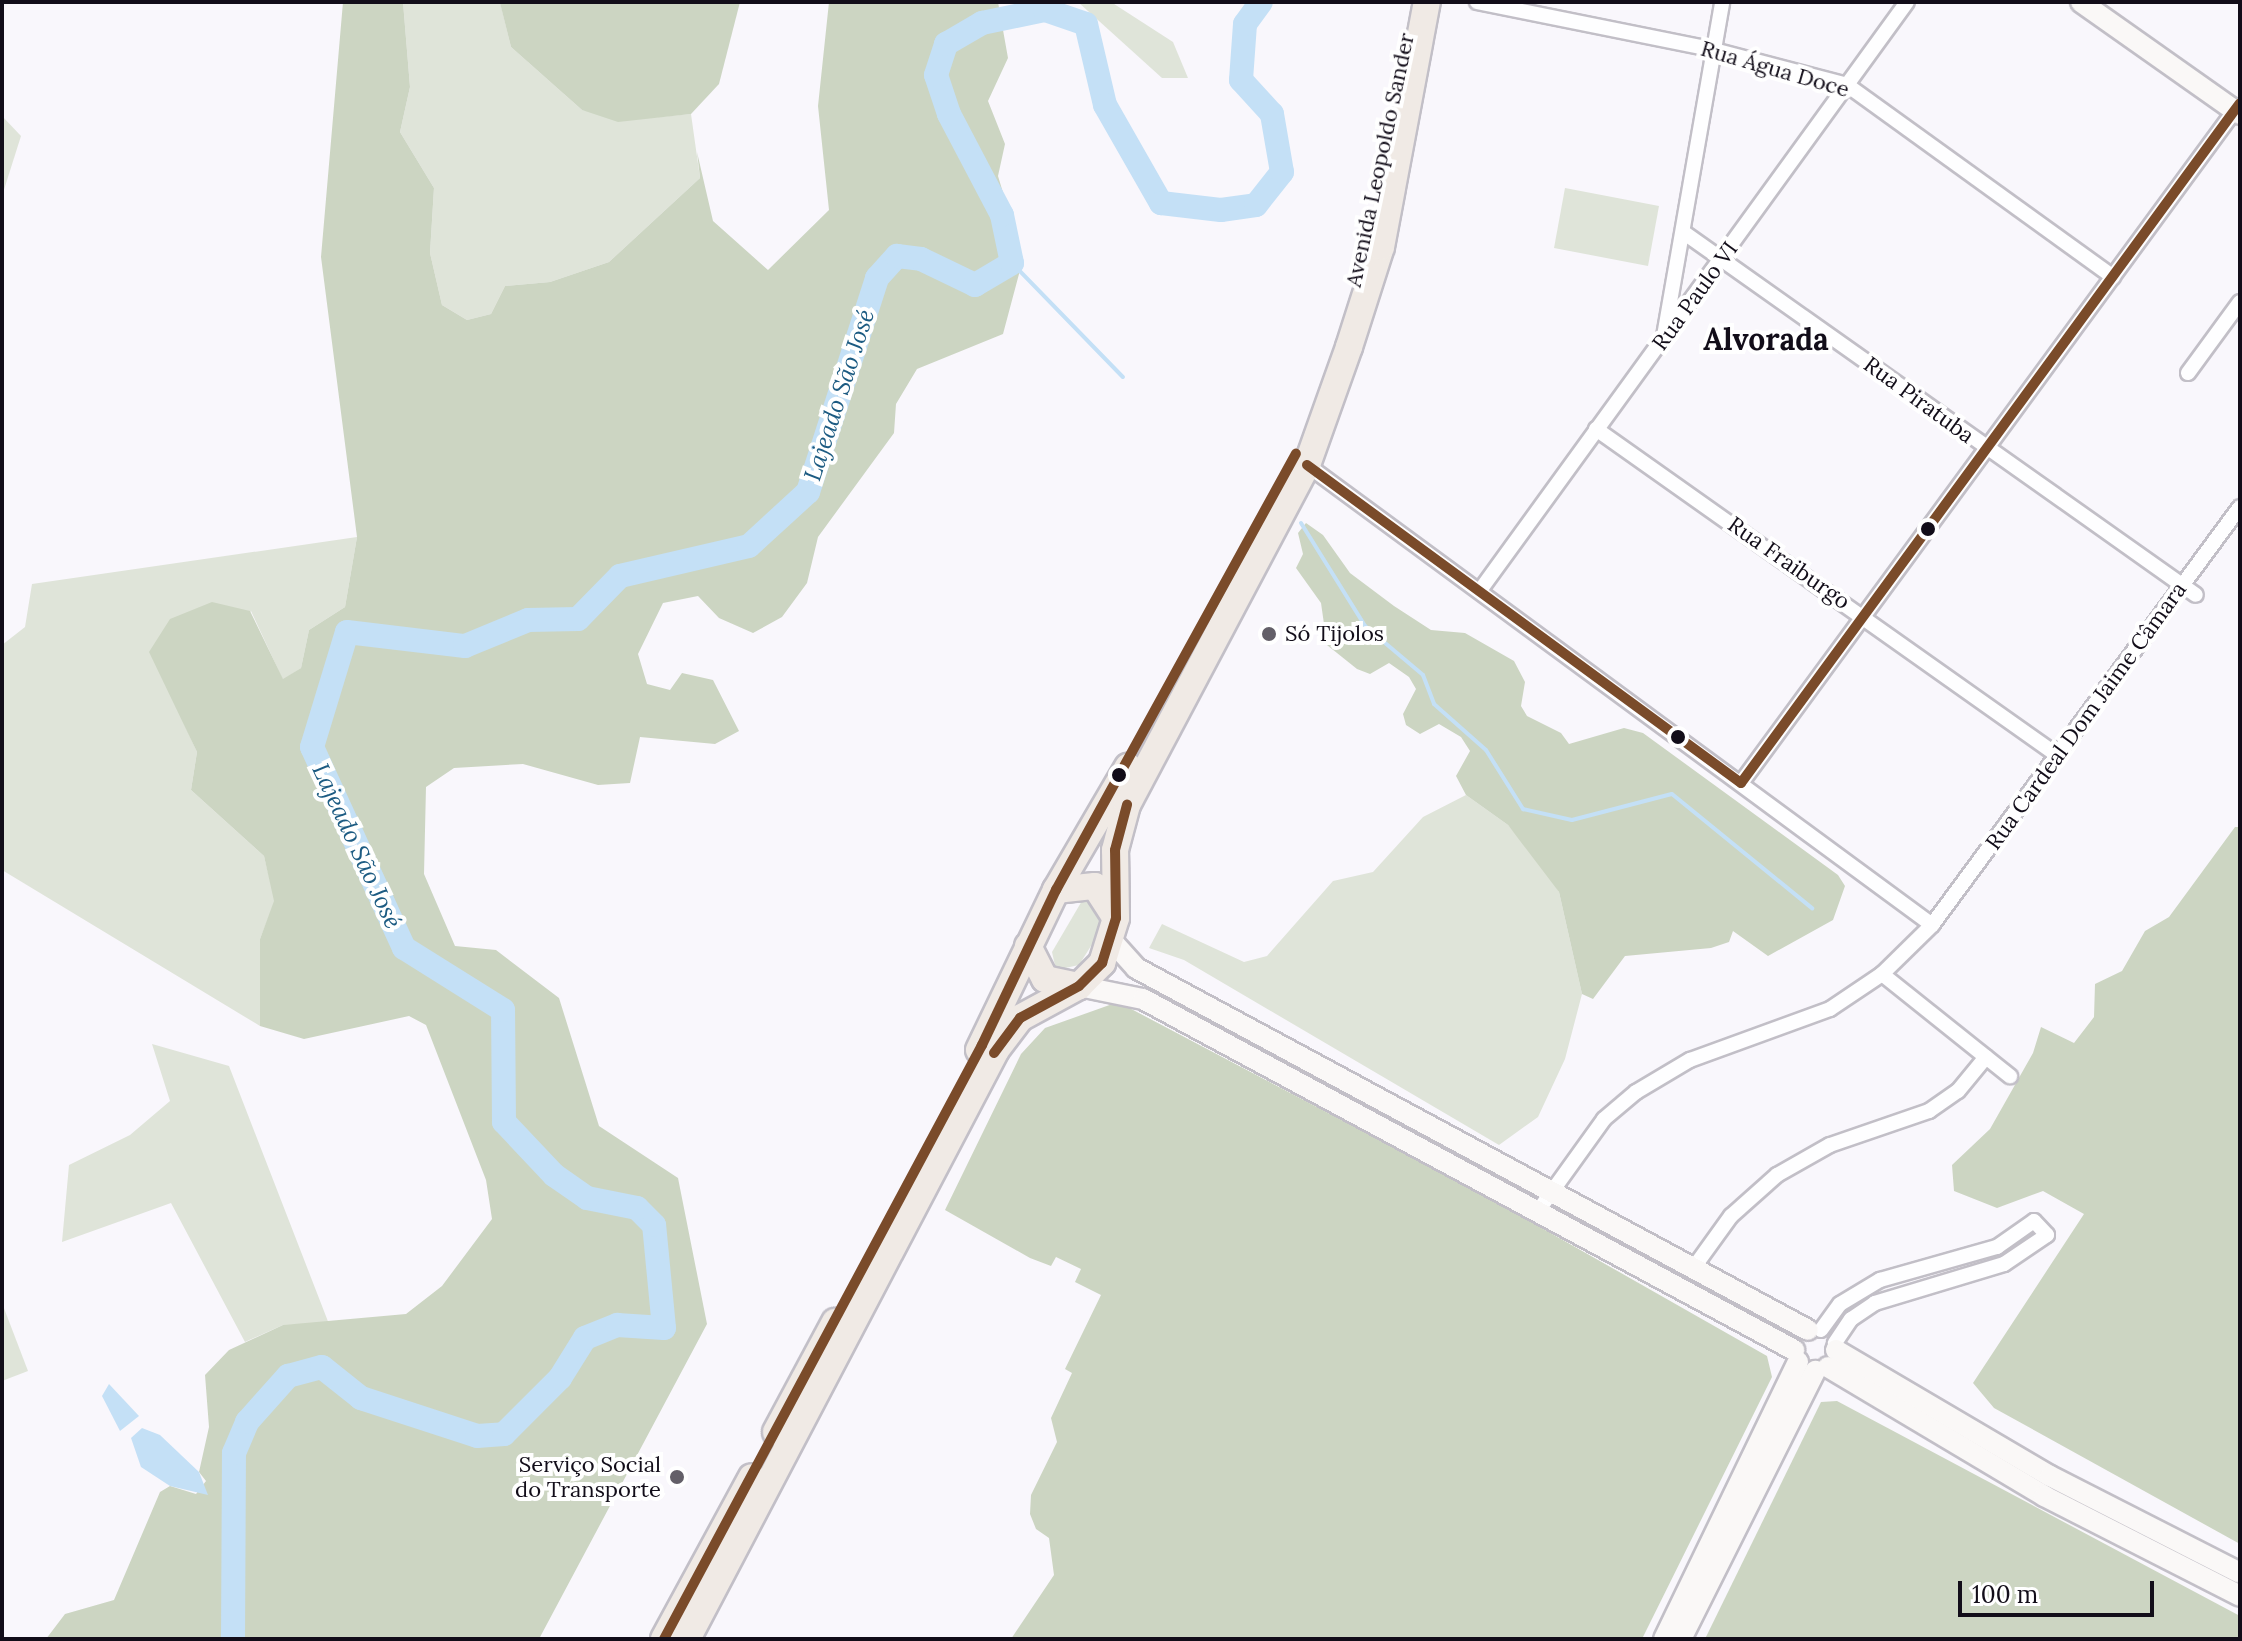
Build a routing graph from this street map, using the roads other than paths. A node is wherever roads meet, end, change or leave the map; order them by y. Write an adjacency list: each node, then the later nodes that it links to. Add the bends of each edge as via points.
1 (1413, 2): 26 (highway, Avenida Leopoldo Sander, via 1350,304 1296,454)
2 (1427, 2): 18 (highway, Avenida Leopoldo Sander, via 1381,247)
3 (1477, 2): 7 (street, Rua Água Doce)
4 (1722, 2): 7 (street)
5 (1907, 2): 8 (street, Rua Paulo VI)
6 (2081, 2): 9 (street)
7 (1714, 50): 8 (street, Rua Água Doce); 10 (street)
8 (1847, 85): 11 (street, Rua Paulo VI); 12 (street, Rua Água Doce)
9 (2238, 109): 12 (street)
10 (1683, 232): 11 (street, Rua Piratuba); 14 (street)
11 (1725, 257): 14 (street, Rua Paulo VI); 17 (street, Rua Piratuba)
12 (2113, 277): 17 (street)
13 (2240, 302): 15 (street)
14 (1663, 339): 16 (street, Rua Paulo VI)
15 (2188, 373)
16 (1596, 429): 21 (street, Rua Paulo VI); 23 (street, Rua Fraiburgo)
17 (1985, 449): 20 (street, Rua Piratuba); 23 (street)
18 (1307, 465): 21 (street); 28 (highway, Avenida Leopoldo Sander, via 1127,805 1115,850)
19 (2240, 507): 20 (street, Rua Cardeal Dom Jaime Câmara)
20 (2182, 585): 22 (street, Rua Piratuba); 24 (street, Rua Cardeal Dom Jaime Câmara)
21 (1481, 589): 25 (street)
22 (2196, 595)
23 (1864, 615): 24 (street, Rua Fraiburgo); 25 (street)
24 (2057, 755): 27 (street, Rua Cardeal Dom Jaime Câmara)
25 (1741, 783): 27 (street)
26 (1056, 890): 28 (highway, via 1088,883 1102,890); 29 (highway, Avenida Leopoldo Sander)
27 (1932, 925): 30 (street, Rua Cardeal Dom Jaime Câmara)
28 (1113, 929): 31 (highway, via 1102,963); 34 (street, via 1136,968)
29 (1028, 946): 31 (highway, via 1045,979); 40 (highway, Avenida Leopoldo Sander)
30 (1882, 974): 32 (street); 34 (street, Rua Cardeal Dom Jaime Câmara, via 1811,1019 1709,1052 1653,1081 1604,1119)
31 (1079, 986): 35 (street, via 1143,999); 41 (highway, via 1020,1018 996,1050)
32 (1986, 1057): 33 (street); 36 (street, via 1958,1091 1929,1111 1830,1145 1777,1175 1731,1216)
33 (2010, 1076)
34 (1549, 1192): 35 (street, Rua Cardeal Dom Jaime Câmara); 36 (street)
35 (1538, 1211): 37 (street)
36 (1692, 1270): 37 (street)
37 (1817, 1350): 37 (street, via 1851,1319 1888,1297 2004,1264 2047,1235 2034,1221 1997,1247 1866,1287 1840,1304); 38 (street); 39 (street, via 2044,1496); 42 (street); 43 (street)
38 (2240, 1573)
39 (2240, 1596)
40 (664, 1639)
41 (687, 1639)
42 (1664, 1639)
43 (1681, 1639)

